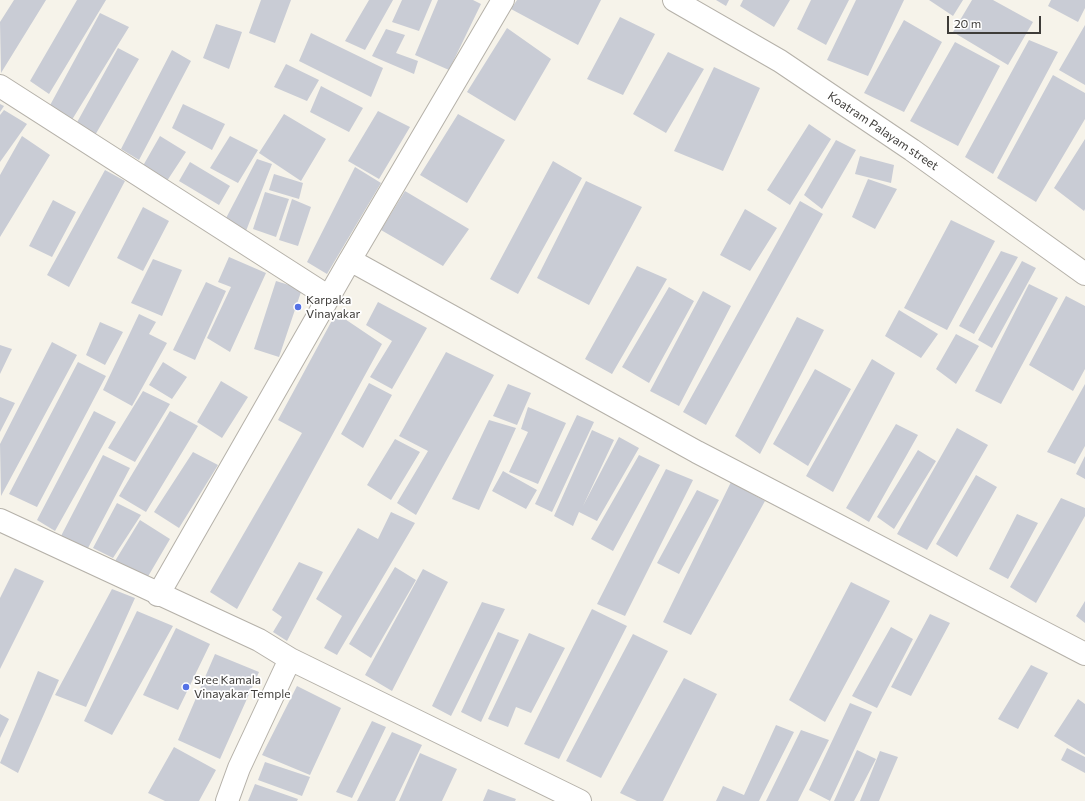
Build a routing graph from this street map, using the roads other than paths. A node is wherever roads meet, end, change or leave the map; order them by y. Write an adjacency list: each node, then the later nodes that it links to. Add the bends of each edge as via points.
1 (503, 0): 4 (street)
2 (674, 0): 5 (street, Koatram Palayam street, via 780,61 912,150)
3 (0, 86): 6 (street)
4 (350, 260): 6 (street); 9 (street, via 697,452)
5 (1085, 274)
6 (329, 297): 8 (street)
7 (0, 520): 8 (street)
8 (158, 595): 10 (street, via 259,640)
9 (1085, 654)
10 (290, 659): 11 (street, via 239,768); 12 (street)
11 (227, 801)
12 (580, 801)

